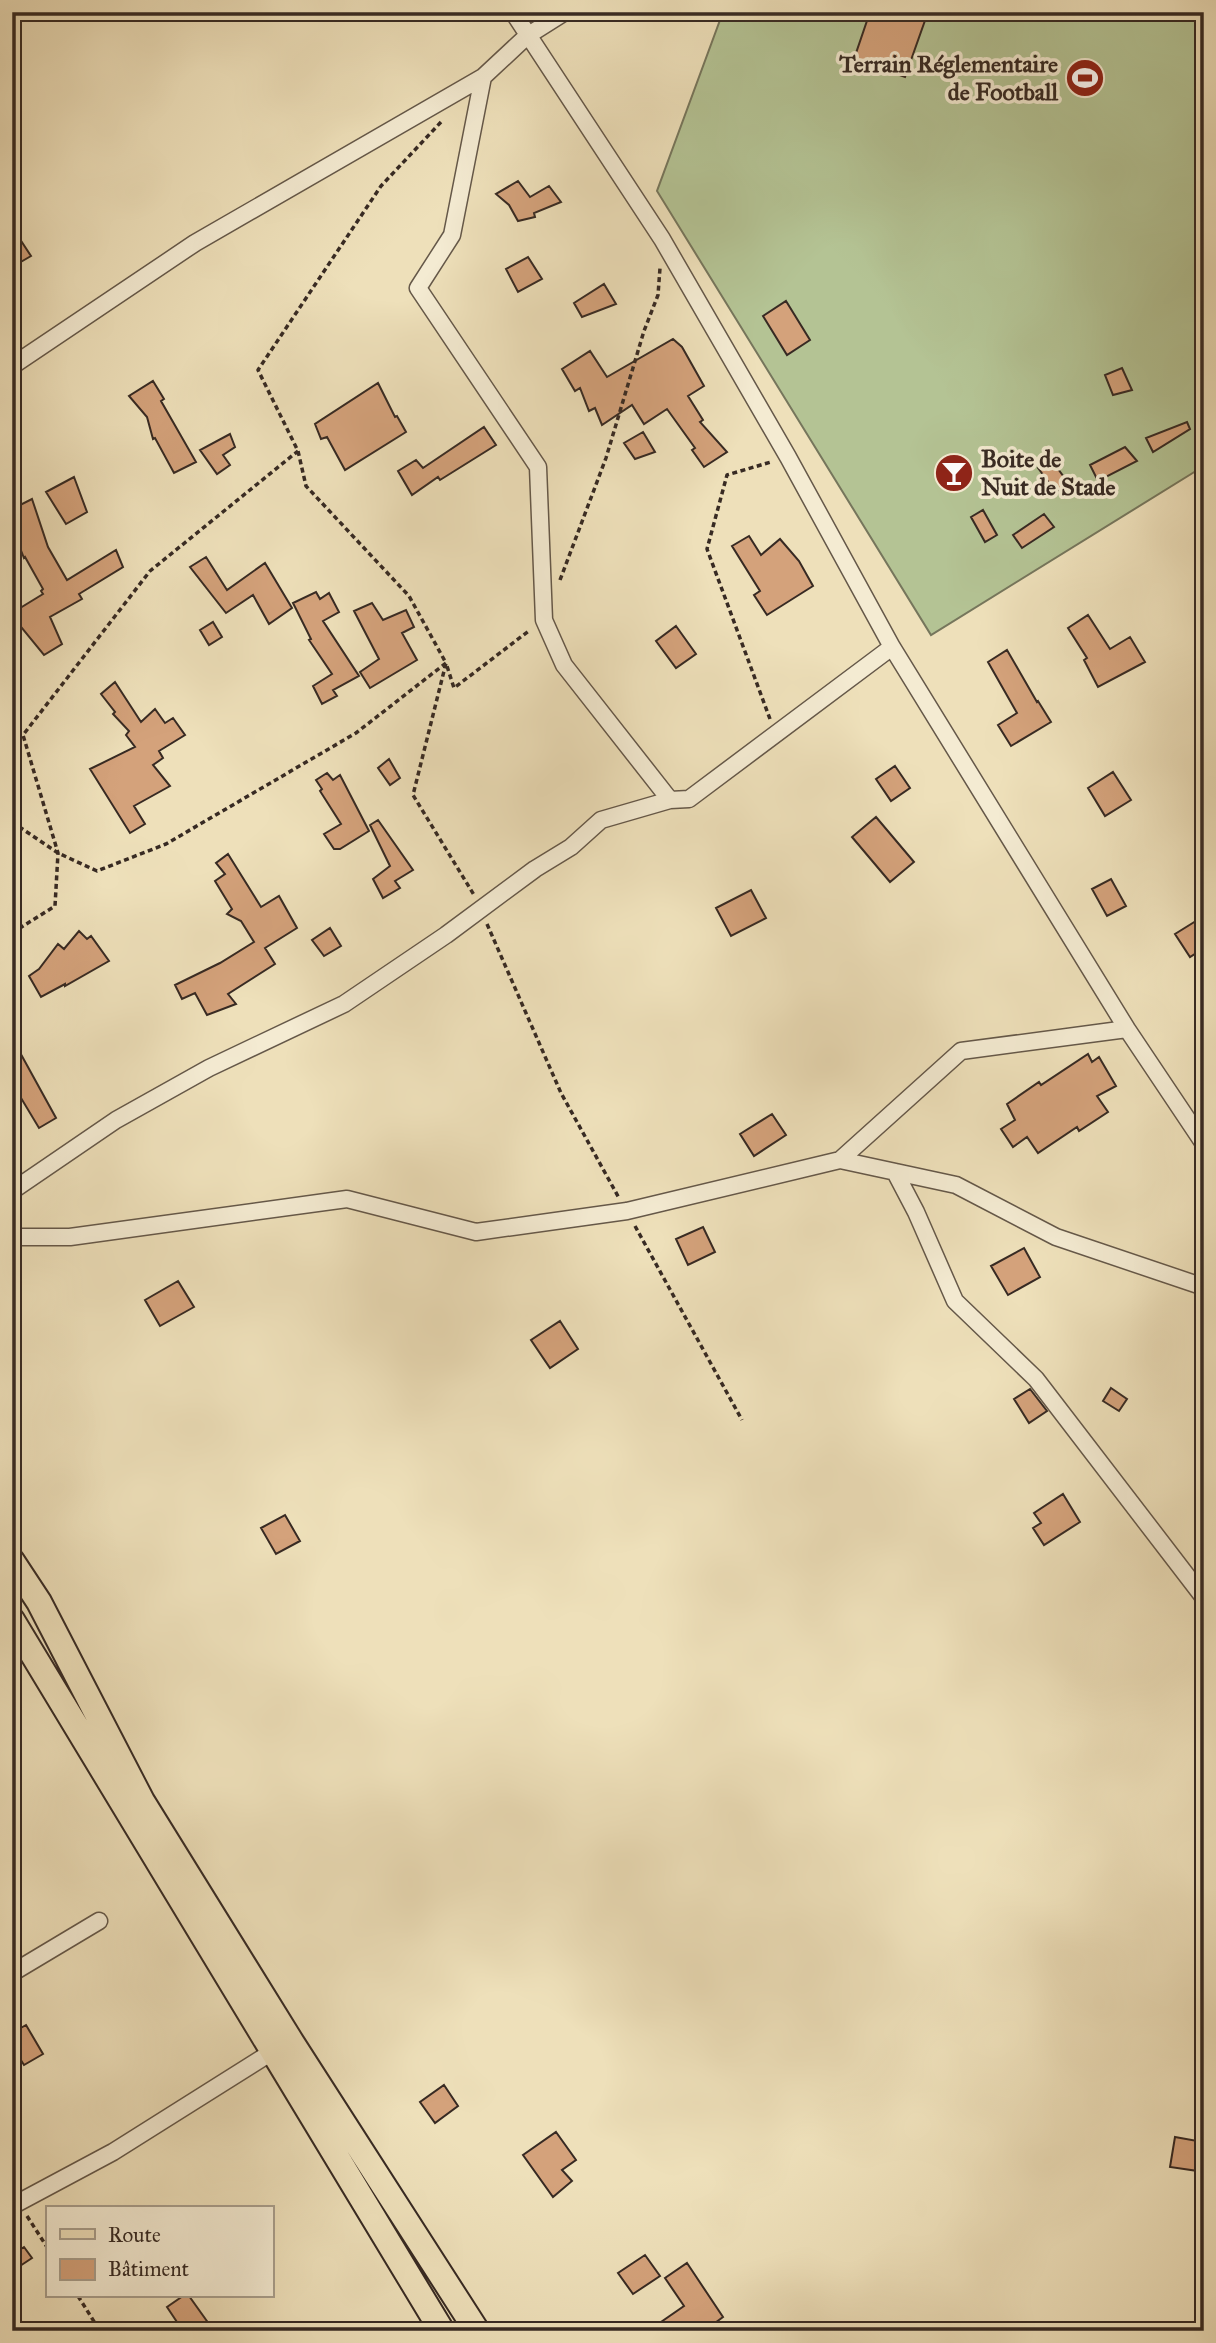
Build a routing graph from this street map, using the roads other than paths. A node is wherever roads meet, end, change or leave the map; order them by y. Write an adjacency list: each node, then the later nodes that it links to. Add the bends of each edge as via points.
1 (513, 12): 3 (street)
2 (565, 12): 3 (street)
3 (527, 37): 4 (street); 6 (street, via 662,239)
4 (482, 77): 5 (street, via 195,243); 7 (street, via 452,235 418,288 538,467 544,620 564,665)
5 (12, 366)
6 (892, 646): 7 (street, via 689,799); 8 (street)
7 (670, 800): 12 (street, via 601,820 571,847 344,1004 209,1068 127,1114)
8 (1127, 1029): 9 (street); 10 (street, via 961,1051)
9 (1204, 1144)
10 (839, 1160): 11 (street); 13 (street, via 627,1211 476,1232 348,1199 70,1237)
11 (895, 1172): 14 (street, via 956,1185 1056,1237); 16 (street, via 955,1300 1036,1379)
12 (12, 1191)
13 (12, 1237)
14 (1204, 1287)
15 (12, 1561): 23 (main road, via 39,1602 142,1801)
16 (1204, 1598)
17 (12, 1620): 20 (main road)
18 (99, 1921): 19 (street)
19 (12, 1973)
20 (272, 2052): 21 (street, via 113,2152); 22 (main road)
21 (16, 2204)
22 (442, 2331)
23 (477, 2331)

